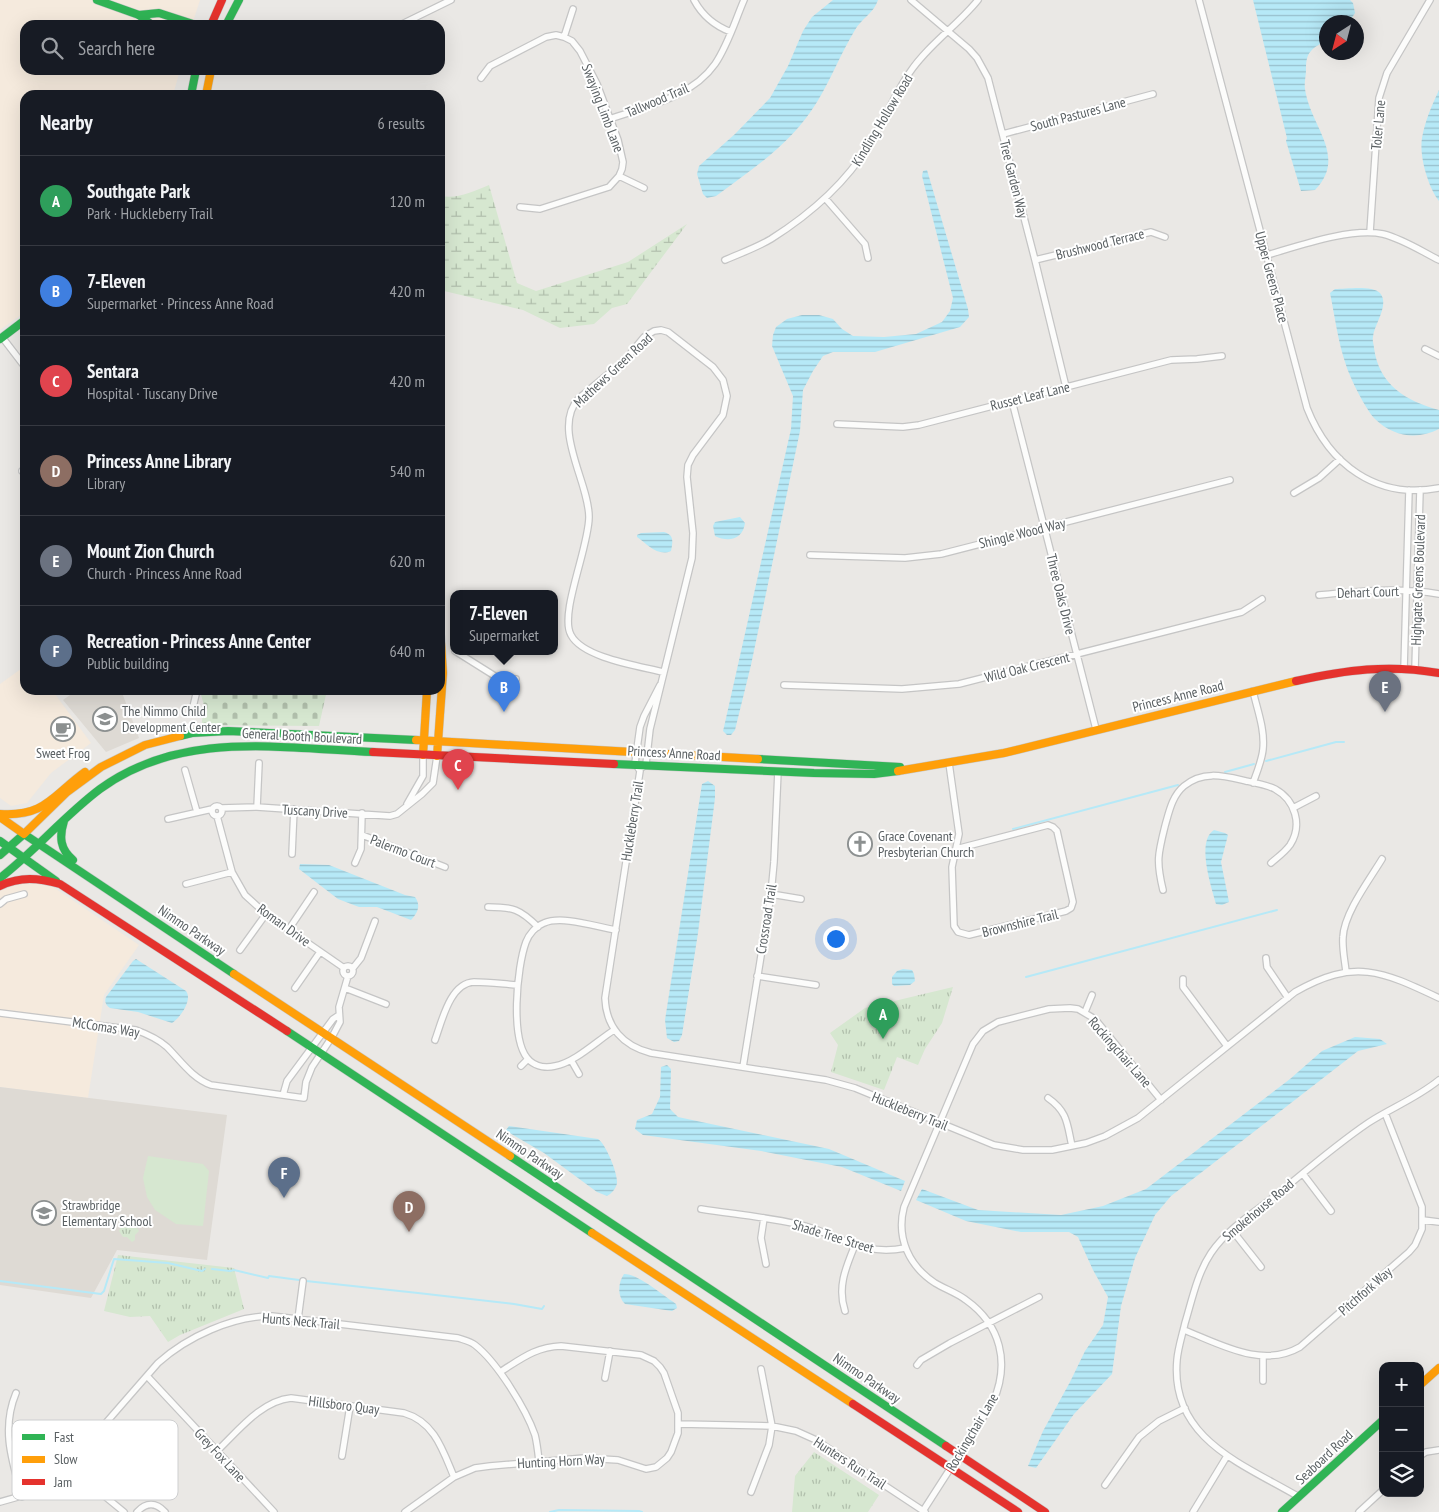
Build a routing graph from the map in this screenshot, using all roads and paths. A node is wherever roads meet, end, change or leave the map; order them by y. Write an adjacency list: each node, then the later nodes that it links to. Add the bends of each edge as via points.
1 (97, 0): 12 (main road)
2 (222, 0): 15 (main road)
3 (239, 0): 16 (main road)
4 (451, 0): 17 (street)
5 (694, 0): 19 (street, via 710,21)
6 (744, 0): 19 (street, Tallwood Trail)
7 (911, 0): 18 (street, Tree Garden Way)
8 (978, 0): 18 (street, Kindling Hollow Road)
9 (1199, 0): 35 (street, Upper Greens Place)
10 (1430, 0): 33 (street, Toler Lane, via 1387,73 1379,98)
11 (574, 9): 20 (street)
12 (139, 15): 13 (main road); 14 (main road, via 159,13)
13 (146, 20)
14 (181, 20)
15 (213, 20)
16 (229, 20)
17 (410, 20)
18 (949, 31): 28 (street, Tree Garden Way, via 969,49 982,67 992,90); 31 (street, Kindling Hollow Road, via 929,48 910,72 861,157)
19 (731, 32): 27 (street, Tallwood Trail, via 716,63 694,85)
20 (564, 37): 23 (street, via 546,37 490,66); 27 (street, Swaying Limb Lane, via 580,50)
21 (195, 75): 24 (main road)
22 (210, 75): 25 (main road)
23 (480, 78)
24 (192, 90)
25 (207, 90)
26 (1153, 94): 28 (street, South Pastures Lane)
27 (610, 119): 29 (street, Swaying Limb Lane, via 622,153)
28 (1003, 134): 38 (street, Tree Garden Way)
29 (620, 176): 30 (street); 32 (street, via 603,190 540,209)
30 (644, 188)
31 (825, 198): 36 (street, via 865,244); 37 (street, Kindling Hollow Road, via 770,240)
32 (520, 207)
33 (1370, 232): 35 (street, via 1345,234); 39 (street, via 1392,237)
34 (1164, 237): 38 (street, Brushwood Terrace, via 1151,232)
35 (1267, 256): 49 (street, Upper Greens Place, via 1307,408 1321,437)
36 (868, 258)
37 (725, 260)
38 (1035, 260): 46 (street, Tree Garden Way)
39 (1439, 260)
40 (20, 324): 41 (main road)
41 (1, 338): 45 (street)
42 (1425, 349): 44 (street)
43 (1222, 356): 46 (street, Russet Leaf Lane, via 1171,360)
44 (1439, 356)
45 (20, 361)
46 (1066, 387): 47 (street, Russet Leaf Lane)
47 (1012, 401): 48 (street, Russet Leaf Lane, via 920,425); 55 (street, Three Oaks Drive)
48 (837, 424)
49 (1340, 459): 52 (street, Upper Greens Place, via 1369,480); 54 (street, via 1319,478)
50 (1230, 480): 55 (street, Shingle Wood Way)
51 (1439, 488): 53 (street, Upper Greens Place)
52 (1409, 490): 53 (street, Upper Greens Place); 57 (street, Highgate Greens Boulevard)
53 (1420, 490): 58 (street, Highgate Greens Boulevard)
54 (1294, 493)
55 (1044, 528): 56 (street, Shingle Wood Way, via 923,557); 62 (street, Three Oaks Drive)
56 (810, 555)
57 (1406, 591): 58 (street, Dehart Court); 60 (street, Dehart Court, via 1367,590); 64 (street, Highgate Greens Boulevard)
58 (1418, 592): 59 (street, Dehart Court); 65 (street, Highgate Greens Boulevard)
59 (1439, 594)
60 (1319, 595)
61 (1262, 599): 62 (street, Wild Oak Crescent, via 1242,612)
62 (1076, 654): 70 (street, Wild Oak Crescent, via 982,679 935,687); 76 (street, Three Oaks Drive)
63 (461, 655): 68 (street, via 498,678)
64 (1404, 668): 65 (main road, Princess Anne Road); 71 (main road, Princess Anne Road, via 1336,672)
65 (1415, 669): 67 (main road, Princess Anne Road)
66 (664, 672): 66 (street, Mathews Green Road, via 692,558 688,465 723,415 727,396 723,380 713,367 661,330 644,337 625,360 574,403 570,412 569,433 589,515 567,616 571,637 582,649); 69 (street, Mathews Green Road)
67 (1439, 673)
68 (516, 679)
69 (660, 685): 79 (street, Mathews Green Road, via 644,716); 80 (street, Mathews Green Road)
70 (784, 685)
71 (1253, 691): 76 (main road, Princess Anne Road); 92 (street, via 1263,731 1261,760)
72 (196, 695): 75 (street)
73 (427, 695): 77 (main road)
74 (442, 695): 78 (main road)
75 (193, 707)
76 (1096, 729): 85 (main road, Princess Anne Road, via 1004,753)
77 (424, 740): 78 (main road, General Booth Boulevard); 81 (main road); 87 (main road, General Booth Boulevard, via 240,731 192,732 145,745)
78 (438, 740): 79 (main road, Princess Anne Road); 82 (main road)
79 (636, 752): 80 (main road, Princess Anne Road); 84 (street, Huckleberry Trail)
80 (648, 753): 86 (street, Mathews Green Road); 88 (main road, Princess Anne Road)
81 (423, 755): 82 (main road, General Booth Boulevard); 94 (street, via 423,776); 105 (main road, General Booth Boulevard, via 239,746 194,749 151,761 118,777 88,798)
82 (437, 756): 84 (main road, Princess Anne Road); 94 (street, Tuscany Drive, via 432,783)
83 (259, 763): 95 (street)
84 (635, 763): 86 (main road, Princess Anne Road); 90 (street, Huckleberry Trail)
85 (949, 763): 88 (main road, Princess Anne Road); 111 (street, Brownshire Trail, via 959,834)
86 (646, 764): 90 (street); 91 (main road, Princess Anne Road)
87 (101, 767): 102 (main road, via 80,774 37,812); 106 (main road, General Booth Boulevard, via 67,792)
88 (925, 767): 91 (main road, Princess Anne Road, via 868,774)
89 (185, 770): 100 (street)
90 (640, 771): 136 (street, Huckleberry Trail)
91 (778, 771): 127 (street, Crossroad Trail)
92 (1254, 783): 97 (street, via 1284,795); 124 (street, via 1211,775 1195,779 1180,790 1169,809 1158,855)
93 (1316, 796): 97 (street)
94 (406, 806): 101 (street, Tuscany Drive, via 390,816)
95 (257, 807): 96 (street, Tuscany Drive); 99 (street, Tuscany Drive)
96 (221, 808): 98 (street, via 215,806); 103 (street)
97 (1293, 808): 116 (street, via 1297,822 1295,837 1285,852)
98 (212, 809): 100 (street); 103 (street, via 212,814)
99 (294, 809): 101 (street, Tuscany Drive); 112 (street)
100 (197, 812): 104 (street)
101 (362, 813): 107 (street)
102 (0, 816): 106 (main road, Nimmo Parkway)
103 (217, 816): 119 (street, Roman Drive)
104 (168, 819)
105 (64, 821): 109 (main road, General Booth Boulevard); 131 (main road, via 60,838 66,854 118,889)
106 (24, 834): 109 (main road, Nimmo Parkway); 110 (main road, General Booth Boulevard)
107 (362, 836): 117 (street); 118 (street, Palermo Court)
108 (0, 841): 110 (main road)
109 (40, 844): 114 (main road, General Booth Boulevard); 131 (main road, Nimmo Parkway)
110 (9, 848): 113 (main road, General Booth Boulevard); 114 (main road)
111 (956, 849): 111 (street, Brownshire Trail, via 952,867 954,926 963,935 1066,912 1071,908 1073,902 1057,831 1053,827 1048,825)
112 (292, 854)
113 (0, 855)
114 (24, 859): 120 (main road, General Booth Boulevard); 121 (main road)
115 (1382, 859): 142 (street, via 1344,926)
116 (1271, 863)
117 (355, 864)
118 (444, 867)
119 (232, 872): 122 (street); 132 (street, Roman Drive, via 245,895)
120 (0, 878)
121 (60, 884): 123 (main road, via 29,877); 162 (main road)
122 (186, 884)
123 (0, 886)
124 (1163, 890)
125 (314, 892): 135 (street)
126 (24, 894): 129 (street)
127 (771, 894): 128 (street); 144 (street, Crossroad Trail)
128 (801, 899)
129 (0, 904)
130 (488, 907): 134 (street, via 519,910)
131 (140, 910): 158 (main road, Nimmo Parkway)
132 (266, 914): 135 (street, Roman Drive); 137 (street)
133 (375, 921): 141 (street, via 361,958)
134 (538, 926): 136 (street, via 557,920); 147 (street, via 526,942)
135 (289, 929): 138 (street, Roman Drive)
136 (616, 930): 157 (street, Huckleberry Trail, via 605,998 607,1015)
137 (240, 950)
138 (320, 952): 140 (street, Roman Drive); 148 (street)
139 (1266, 958): 151 (street, via 1268,967)
140 (344, 968): 141 (street); 143 (street)
141 (353, 968): 143 (street, via 353,973)
142 (1346, 972): 151 (street, Huckleberry Trail, via 1322,978); 152 (street, Huckleberry Trail, via 1394,977)
143 (348, 976): 149 (street)
144 (757, 976): 146 (street); 167 (street, Crossroad Trail)
145 (1183, 979): 161 (street, via 1183,988)
146 (816, 985)
147 (517, 986): 160 (street, via 474,982 461,986 452,995); 164 (street, via 519,1030)
148 (295, 988)
149 (345, 988): 153 (street); 156 (street)
150 (1092, 996): 154 (street)
151 (1288, 998): 161 (street, Huckleberry Trail)
152 (1439, 998)
153 (386, 1004)
154 (1085, 1012): 172 (street, Rockingchair Lane, via 1095,1019); 174 (street, Rockingchair Lane, via 1070,1008 1049,1009 998,1022 983,1031 973,1044)
155 (0, 1013): 170 (street, McComas Way, via 136,1030 165,1046 204,1082)
156 (339, 1015): 158 (street); 159 (street, via 340,1022)
157 (614, 1030): 165 (street); 167 (street, Huckleberry Trail, via 628,1044 645,1051)
158 (323, 1032): 159 (main road, Nimmo Parkway); 162 (street)
159 (332, 1038): 163 (street); 213 (main road, Nimmo Parkway)
160 (434, 1040)
161 (1226, 1046): 172 (street, Huckleberry Trail)
162 (312, 1048): 163 (main road); 170 (street, via 288,1081)
163 (321, 1053): 170 (street, McComas Way, via 306,1082 304,1098); 218 (main road)
164 (528, 1059): 165 (street, via 535,1065 549,1067); 166 (street)
165 (571, 1060): 168 (street)
166 (520, 1066)
167 (743, 1067): 174 (street, Huckleberry Trail, via 842,1084)
168 (579, 1074)
169 (1439, 1080): 173 (street, Smokehouse Road)
170 (283, 1095)
171 (1048, 1098): 175 (street, via 1059,1106 1066,1119)
172 (1161, 1100): 175 (street, Huckleberry Trail, via 1121,1128)
173 (1385, 1113): 176 (street, Smokehouse Road); 180 (street, via 1422,1207)
174 (939, 1123): 175 (street, Huckleberry Trail, via 1010,1148 1039,1151); 184 (street, Rockingchair Lane, via 904,1207 901,1228)
175 (1072, 1146)
176 (1302, 1174): 178 (street); 182 (street, Smokehouse Road)
177 (701, 1209): 179 (street, Shade Tree Street)
178 (1331, 1211)
179 (764, 1218): 183 (street, Shade Tree Street, via 800,1224); 185 (street, via 762,1238)
180 (1423, 1220): 181 (street); 194 (street, Pitchfork Way, via 1420,1235 1409,1252 1340,1314 1292,1351)
181 (1439, 1222)
182 (1232, 1230): 186 (street); 192 (street, Smokehouse Road, via 1213,1250 1202,1271)
183 (855, 1245): 184 (street, Shade Tree Street, via 882,1251); 189 (street, via 842,1282)
184 (905, 1248): 191 (street, Rockingchair Lane, via 923,1274 944,1289 965,1298)
185 (766, 1264)
186 (1261, 1267)
187 (302, 1281): 190 (street)
188 (1039, 1297): 191 (street)
189 (844, 1311)
190 (298, 1319): 198 (street, Hunts Neck Trail, via 458,1338 474,1344); 199 (street, Hunts Neck Trail, via 260,1316 236,1320 178,1346)
191 (988, 1323): 195 (street); 213 (street, Rockingchair Lane, via 1000,1350 1002,1371 993,1402)
192 (1184, 1330): 194 (street, Pitchfork Way, via 1236,1350); 205 (street, Smokehouse Road, via 1177,1373)
193 (610, 1351): 198 (street, Hunting Horn Way, via 550,1346 533,1351); 200 (street); 207 (street, Hunting Horn Way, via 641,1355 660,1367 677,1406)
194 (1263, 1356): 201 (street)
195 (917, 1365)
196 (1439, 1368): 202 (main road)
197 (761, 1369): 209 (street)
198 (500, 1372): 217 (street, Hunts Neck Trail, via 531,1425)
199 (146, 1376): 206 (street, Hunts Neck Trail); 211 (street, Grey Fox Lane)
200 (605, 1378)
201 (1263, 1381)
202 (1424, 1381)
203 (16, 1393): 216 (street, via 9,1418 8,1440)
204 (350, 1406): 211 (street, Hillsboro Quay, via 292,1398 275,1401); 214 (street); 219 (street, Hillsboro Quay, via 404,1413 417,1418 436,1436)
205 (1185, 1408): 215 (street, Smokehouse Road, via 1204,1437); 220 (street, via 1159,1421 1139,1437)
206 (108, 1420)
207 (679, 1424): 209 (street, Hunters Run Trail); 217 (street, Hunting Horn Way, via 671,1452 662,1463 651,1469 605,1458)
208 (1379, 1424): 223 (main road, Seaboard Road)
209 (772, 1426): 221 (street, via 769,1445); 225 (street, Hunters Run Trail, via 796,1431 816,1440)
210 (1439, 1450): 212 (street)
211 (217, 1451): 229 (street, Grey Fox Lane)
212 (1424, 1453)
213 (959, 1455): 218 (street, Rockingchair Lane); 232 (main road, Nimmo Parkway)
214 (342, 1456)
215 (1227, 1456): 223 (street, Smokehouse Road); 233 (street)
216 (12, 1461)
217 (539, 1461): 219 (street, Hunting Horn Way, via 483,1467)
218 (951, 1468): 225 (street, Rockingchair Lane); 231 (main road)
219 (454, 1477): 230 (street, Hunting Horn Way)
220 (1105, 1485)
221 (751, 1492)
222 (1379, 1494): 235 (street)
223 (1299, 1497): 234 (main road, Seaboard Road)
224 (109, 1500): 226 (street)
225 (924, 1511)
226 (124, 1512)
227 (136, 1512): 228 (street, via 149,1504)
228 (165, 1512)
229 (274, 1512)
230 (405, 1512)
231 (1018, 1512)
232 (1045, 1512)
233 (1193, 1512)
234 (1282, 1512)
235 (1359, 1512)

